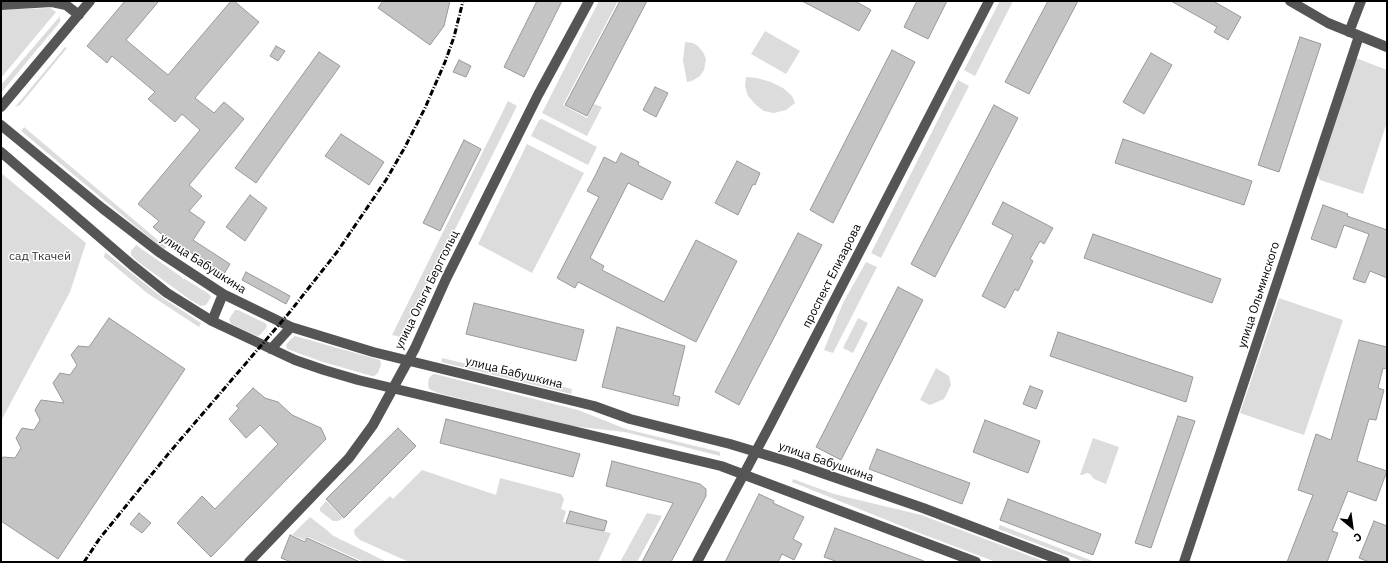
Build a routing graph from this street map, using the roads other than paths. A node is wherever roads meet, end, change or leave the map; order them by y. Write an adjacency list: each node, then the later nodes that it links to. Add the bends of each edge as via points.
1 (90, 1): 8 (street)
2 (590, 1): 18 (street, улица Ольги Берггольц, via 533,105)
3 (989, 1): 20 (street, проспект Елизарова)
4 (1290, 1): 9 (street)
5 (1361, 1): 9 (street, улица Ольминского)
6 (17, 2): 7 (street); 8 (street, via 52,2 66,5)
7 (1, 5)
8 (79, 15): 11 (street)
9 (1354, 34): 10 (street); 26 (street, улица Ольминского)
10 (1387, 47)
11 (1, 107)
12 (1, 125): 14 (street, улица Бабушкина, via 159,252)
13 (1, 152): 15 (street, via 132,266 167,293)
14 (223, 294): 15 (street); 16 (street, улица Бабушкина)
15 (212, 321): 17 (street)
16 (291, 327): 17 (street); 18 (street, улица Бабушкина)
17 (271, 349): 19 (street, via 324,370)
18 (408, 360): 19 (street, улица Ольги Берггольц); 20 (street, улица Бабушкина, via 594,406)
19 (393, 388): 21 (street, via 721,466); 22 (street, улица Ольги Берггольц, via 373,425 349,458)
20 (756, 452): 21 (street, проспект Елизарова); 25 (street, улица Бабушкина, via 923,508)
21 (744, 475): 23 (street, проспект Елизарова); 24 (street)
22 (249, 562)
23 (697, 562)
24 (976, 562)
25 (1065, 562)
26 (1184, 562)

